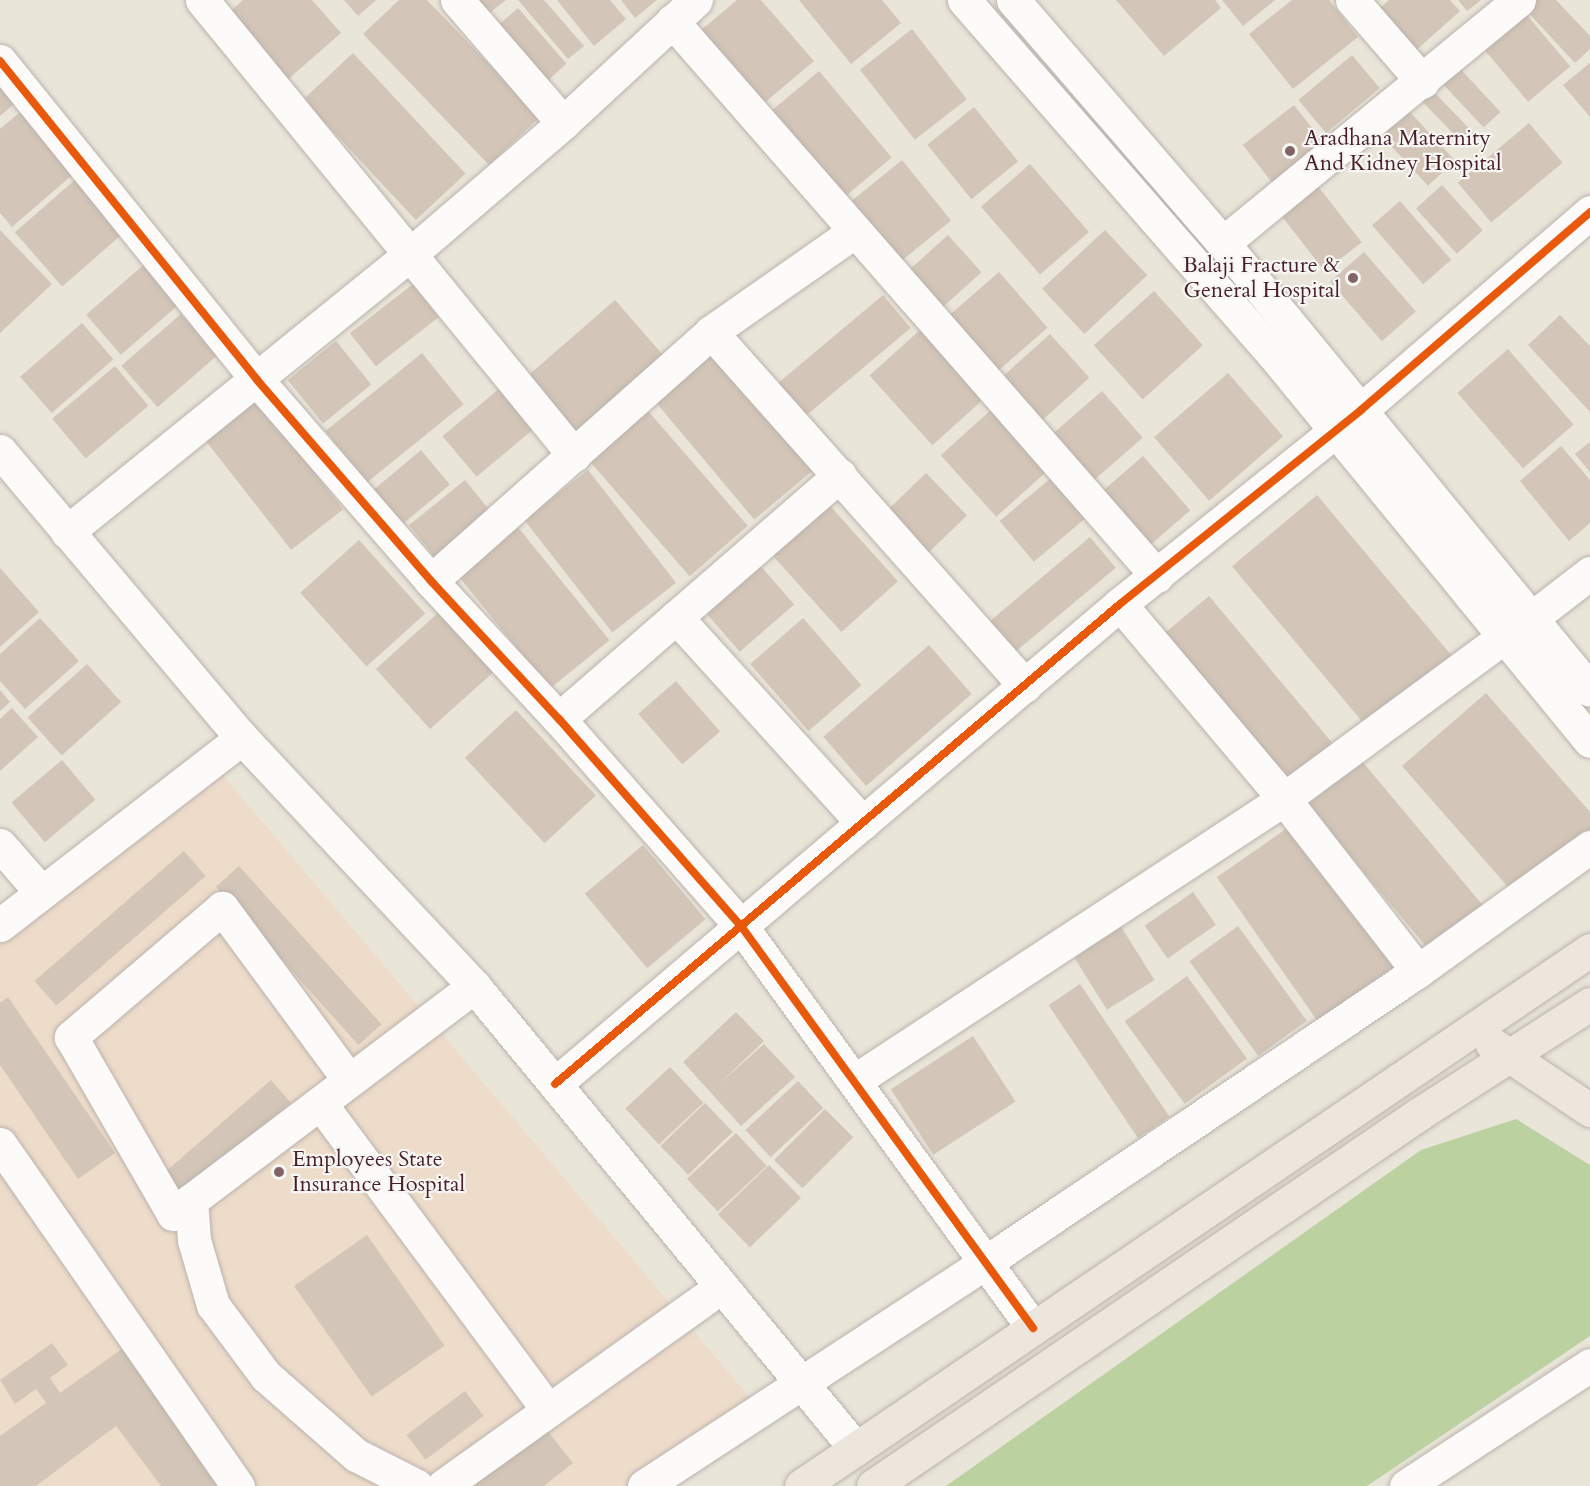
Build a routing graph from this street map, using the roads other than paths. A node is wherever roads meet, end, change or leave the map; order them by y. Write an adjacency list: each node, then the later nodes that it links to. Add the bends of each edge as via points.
1 (202, 0): 15 (street)
2 (457, 0): 11 (street)
3 (696, 0): 8 (street)
4 (964, 0): 19 (street)
5 (1013, 0): 14 (street)
6 (1352, 0): 10 (street)
7 (1519, 0): 10 (street)
8 (672, 21): 11 (street); 13 (street)
9 (0, 61): 17 (street)
10 (1423, 82): 14 (street)
11 (563, 123): 15 (street)
12 (1590, 212): 18 (street)
13 (854, 232): 16 (street); 25 (street)
14 (1223, 243): 18 (street)
15 (408, 256): 17 (street); 21 (street)
16 (711, 332): 21 (street); 22 (street)
17 (257, 380): 23 (street); 26 (street)
18 (1361, 410): 19 (street); 29 (street)
19 (1335, 430): 25 (street); 30 (street)
20 (0, 451): 23 (street)
21 (574, 455): 26 (street)
22 (840, 475): 28 (street); 31 (street)
23 (67, 532): 34 (street)
24 (1590, 573): 29 (street)
25 (1157, 576): 27 (street)
26 (431, 581): 33 (street)
27 (1120, 604): 31 (street); 36 (street)
28 (676, 617): 33 (street); 37 (street)
29 (1533, 617): 32 (street)
30 (1502, 638): 35 (street); 36 (street)
31 (1025, 686): 37 (street)
32 (1590, 690)
33 (559, 719): 42 (street)
34 (242, 738): 40 (street); 46 (street)
35 (1590, 741)
36 (1284, 799): 44 (street); 51 (street)
37 (863, 823): 42 (street)
38 (0, 845): 40 (street)
39 (1590, 847): 44 (street)
40 (41, 892): 41 (street)
41 (0, 925)
42 (741, 926): 51 (street); 52 (street)
43 (1590, 950): 45 (main road)
44 (1418, 971): 57 (street)
45 (1538, 985): 47 (main road); 48 (main road)
46 (474, 986): 50 (street); 52 (street)
47 (1584, 1016): 49 (main road)
48 (1473, 1027): 49 (main road); 59 (main road)
49 (1507, 1056): 54 (main road); 69 (main road)
50 (349, 1080): 53 (street); 56 (street, via 222,908 71,1037 173,1214)
51 (854, 1081): 57 (street)
52 (555, 1084): 58 (street)
53 (320, 1103): 56 (street); 62 (street)
54 (1590, 1110)
55 (0, 1144): 64 (street)
56 (191, 1200): 65 (street, via 195,1240 213,1305 266,1376 356,1455)
57 (986, 1262): 59 (street); 61 (street)
58 (722, 1286): 61 (street); 62 (street)
59 (1033, 1328): 63 (main road)
60 (1590, 1365): 70 (street)
61 (800, 1381): 63 (street); 67 (street)
62 (548, 1410): 66 (street)
63 (856, 1449): 68 (main road)
64 (238, 1486)
65 (417, 1486)
66 (443, 1486)
67 (644, 1486)
68 (801, 1486)
69 (873, 1486)
70 (1406, 1486)

